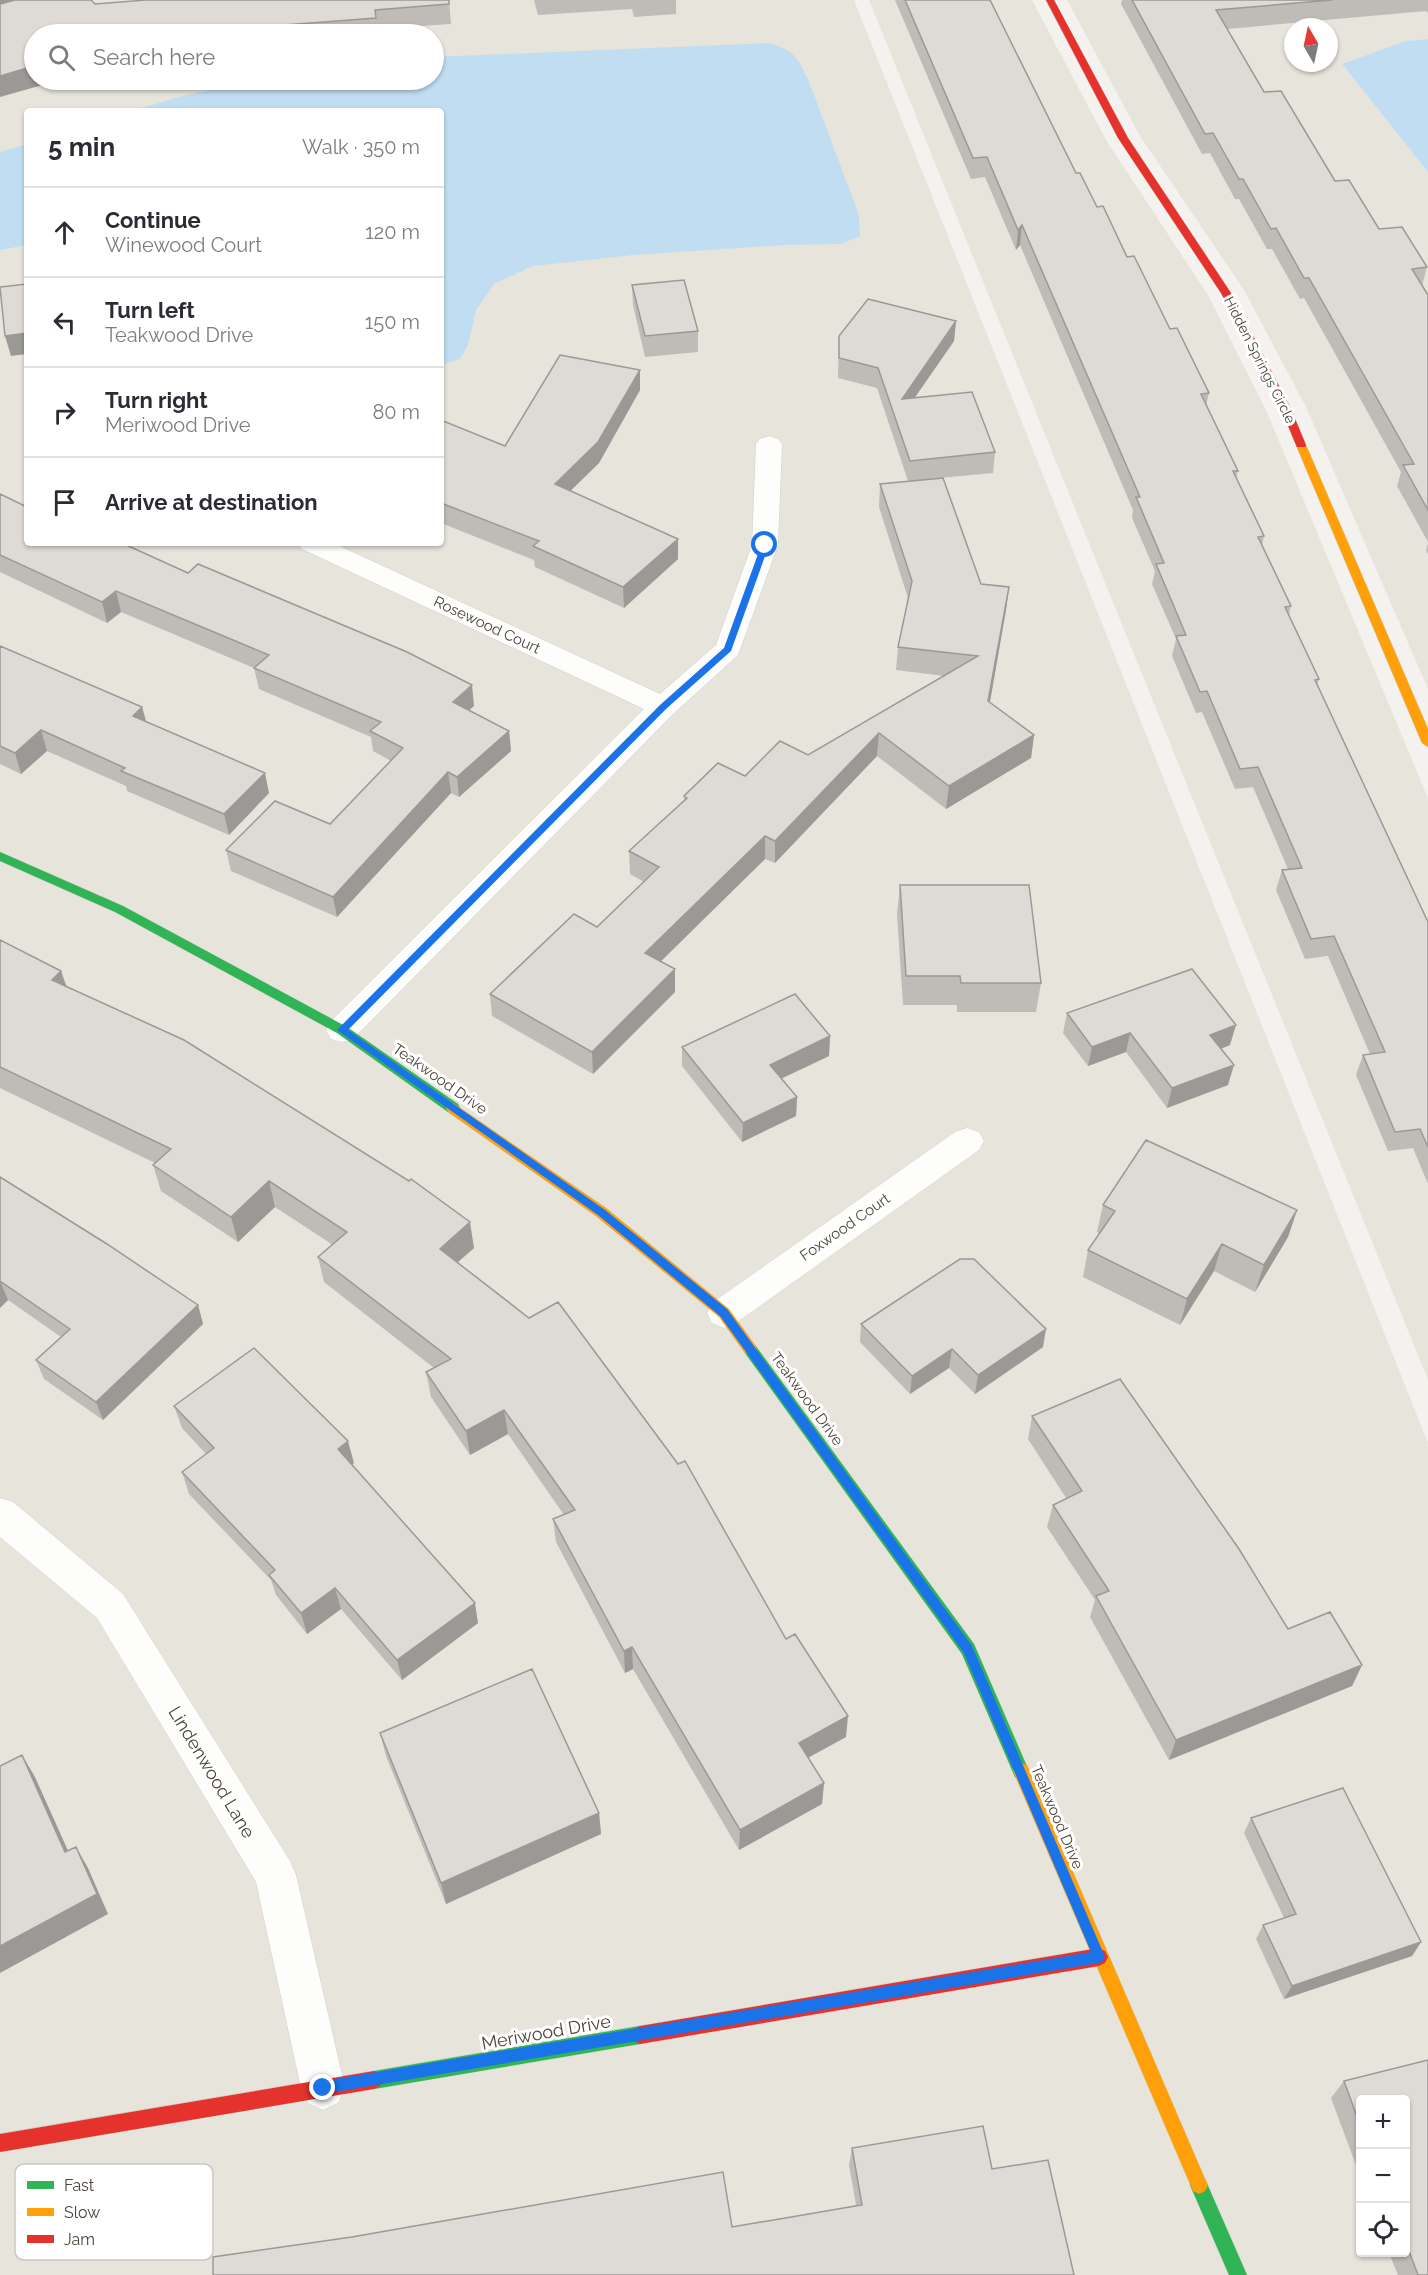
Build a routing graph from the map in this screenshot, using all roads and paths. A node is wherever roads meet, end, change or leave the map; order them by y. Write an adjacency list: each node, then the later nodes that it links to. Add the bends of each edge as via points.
1 (1050, 0): 5 (street, Hidden Springs Circle, via 1123,138 1226,293 1286,409)
2 (769, 444): 4 (street, via 765,545 728,649)
3 (317, 546): 4 (street, Rosewood Court)
4 (663, 707): 7 (street)
5 (1428, 743)
6 (0, 856): 7 (street, Teakwood Drive, via 119,909)
7 (342, 1030): 9 (street, Teakwood Drive, via 601,1212)
8 (967, 1141): 9 (street, Foxwood Court)
9 (724, 1312): 11 (street, Teakwood Drive, via 968,1649)
10 (0, 1514): 12 (street, Lindenwood Lane, via 110,1606 275,1875)
11 (1099, 1957): 12 (street, Meriwood Drive); 14 (street, Teakwood Drive)
12 (323, 2088): 13 (street, Meriwood Drive)
13 (0, 2143)
14 (1238, 2275)

